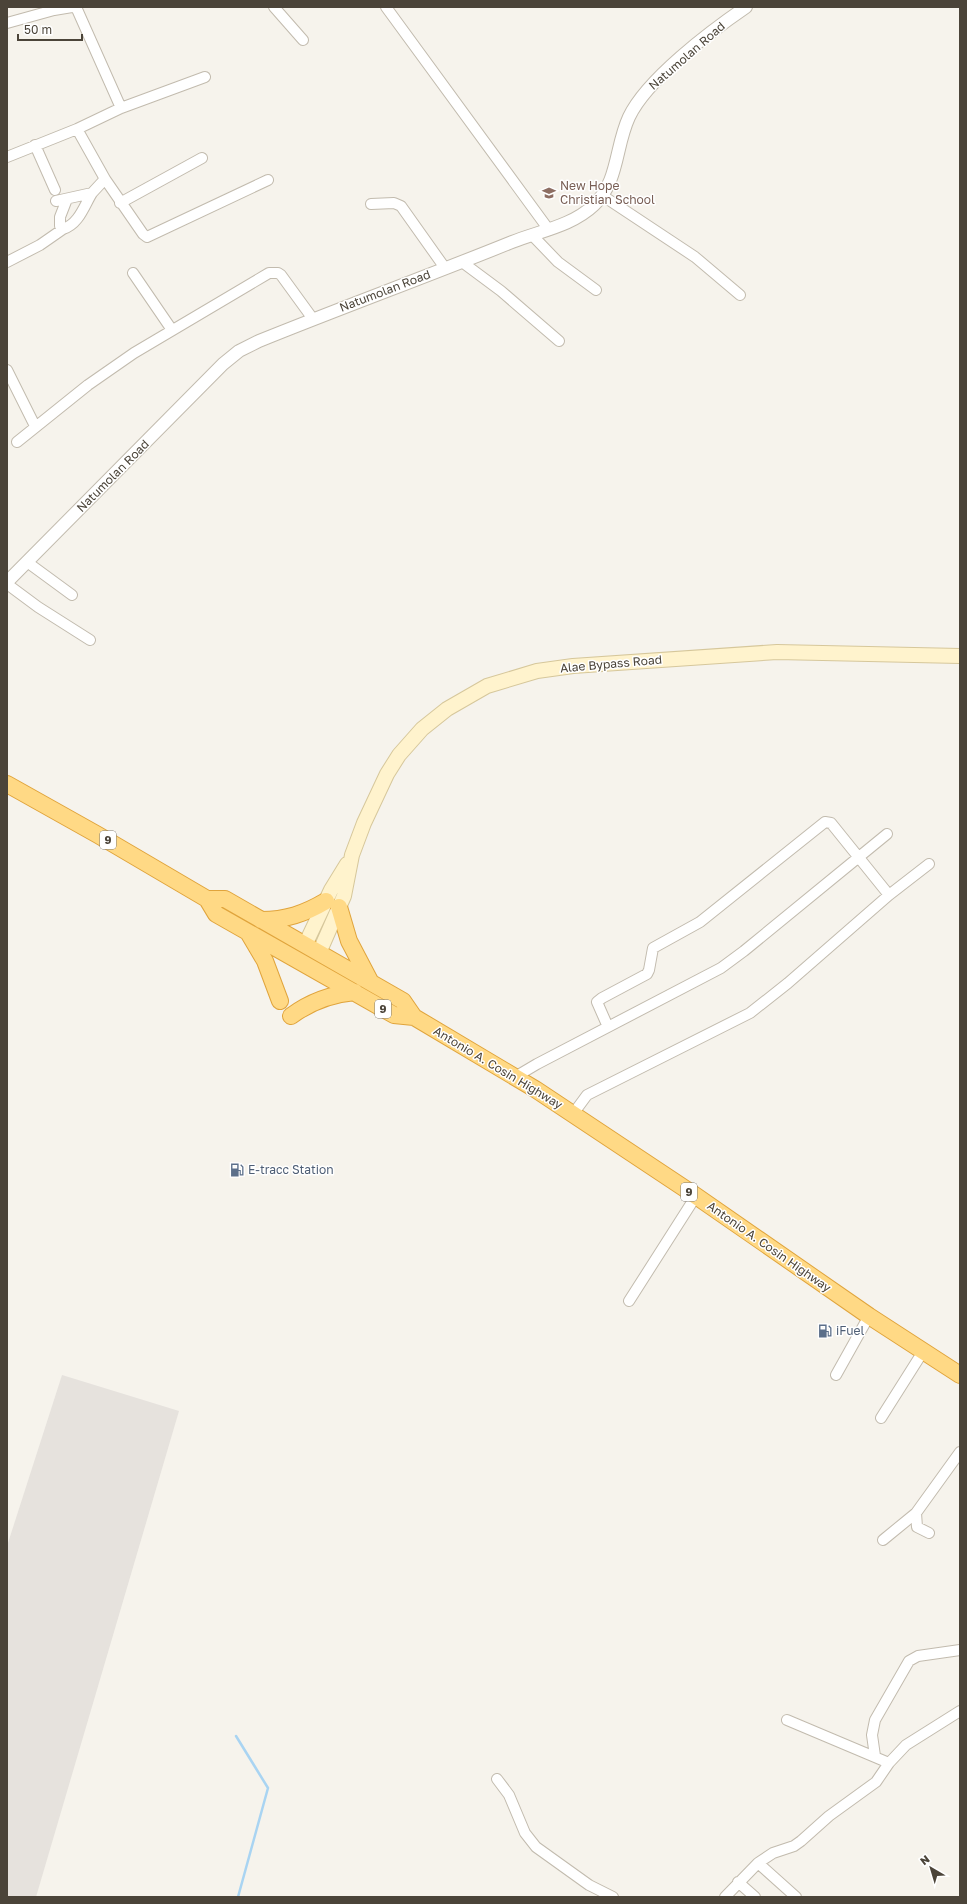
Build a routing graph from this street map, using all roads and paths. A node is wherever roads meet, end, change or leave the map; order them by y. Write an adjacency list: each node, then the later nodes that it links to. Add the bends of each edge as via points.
1 (72, 7): 6 (street)
2 (76, 7): 9 (street)
3 (274, 7): 7 (street)
4 (386, 7): 24 (street)
5 (746, 7): 18 (street, Natumolan Road, via 673,65 642,96 623,132 612,180)
6 (7, 24)
7 (303, 40)
8 (205, 77): 9 (street)
9 (121, 108): 10 (street)
10 (77, 128): 11 (street); 14 (street)
11 (35, 145): 12 (street); 16 (street)
12 (7, 157)
13 (202, 158): 21 (street)
14 (105, 179): 17 (street); 21 (street)
15 (268, 180): 21 (street, via 147,237)
16 (55, 190)
17 (92, 193): 19 (street); 23 (street, via 79,217)
18 (603, 196): 24 (street, Natumolan Road, via 578,217); 31 (street, via 695,257)
19 (67, 199): 20 (street); 23 (street, via 60,218 60,226)
20 (56, 201)
21 (120, 203)
22 (371, 204): 28 (street, via 394,203 401,206)
23 (63, 229): 26 (street, via 40,245)
24 (549, 230): 25 (street, Natumolan Road)
25 (532, 234): 27 (street, Natumolan Road); 30 (street, via 558,262)
26 (7, 262)
27 (462, 262): 28 (street, Natumolan Road); 34 (street, via 501,291)
28 (446, 268): 32 (street, Natumolan Road)
29 (133, 273): 33 (street)
30 (596, 290)
31 (740, 295)
32 (313, 319): 33 (street, via 281,275 273,272); 38 (street, Natumolan Road, via 259,341 231,357)
33 (172, 330): 36 (street, via 88,385)
34 (559, 341)
35 (7, 370): 36 (street)
36 (36, 426): 37 (street)
37 (17, 442)
38 (27, 562): 39 (street, Natumolan Road); 40 (street)
39 (7, 583): 41 (street, via 38,607)
40 (72, 595)
41 (90, 640)
42 (960, 656): 49 (main road, Alae Bypass Road, via 777,652 573,666 537,671 487,686 434,719 410,741 387,774 364,823)
43 (7, 784): 48 (highway, Antonio A. Cosin Highway / 9)
44 (887, 834): 45 (street)
45 (858, 857): 47 (street); 59 (street, via 721,968); 59 (street, via 831,823 821,824 700,922 656,945 651,952 647,974 598,1000 598,1008)
46 (929, 864): 47 (street)
47 (889, 895): 61 (street, via 750,1013 586,1095)
48 (207, 899): 50 (highway, Antonio A. Cosin Highway / 9, via 225,899); 51 (highway, Antonio A. Cosin Highway / 9, via 216,914)
49 (332, 904): 50 (highway, via 297,916); 52 (main road, Alae Bypass Road); 54 (highway)
50 (261, 920): 52 (highway, Antonio A. Cosin Highway / 9)
51 (247, 931): 53 (highway, Antonio A. Cosin Highway / 9); 56 (highway, via 265,961)
52 (312, 949): 53 (highway); 54 (highway, Antonio A. Cosin Highway / 9)
53 (305, 964): 55 (highway, Antonio A. Cosin Highway / 9)
54 (371, 983): 58 (highway, Antonio A. Cosin Highway / 9, via 402,1001)
55 (355, 992): 57 (highway, via 315,1001); 58 (highway, Antonio A. Cosin Highway / 9, via 394,1015)
56 (280, 1001)
57 (291, 1016)
58 (414, 1017): 60 (highway, Antonio A. Cosin Highway / 9)
59 (608, 1027): 60 (street)
60 (515, 1077): 61 (highway, Antonio A. Cosin Highway / 9)
61 (573, 1114): 62 (highway, Antonio A. Cosin Highway / 9)
62 (696, 1196): 63 (street); 64 (highway, Antonio A. Cosin Highway / 9)
63 (628, 1301)
64 (869, 1316): 65 (highway, Antonio A. Cosin Highway / 9); 66 (street)
65 (924, 1350): 67 (highway, Antonio A. Cosin Highway / 9); 68 (street)
66 (836, 1375)
67 (960, 1375)
68 (881, 1418)
69 (960, 1452): 70 (street)
70 (916, 1514): 71 (street, via 917,1527); 72 (street)
71 (929, 1532)
72 (883, 1540)
73 (960, 1650): 76 (street, via 918,1656 909,1661 875,1720 872,1734)
74 (960, 1711): 77 (street, via 906,1745)
75 (787, 1720): 76 (street)
76 (875, 1756): 77 (street)
77 (889, 1763): 79 (street, via 876,1782 829,1816 801,1841)
78 (497, 1779): 81 (street, via 509,1795 525,1833 536,1847 589,1885)
79 (758, 1862): 80 (street); 84 (street)
80 (738, 1882): 82 (street); 83 (street)
81 (613, 1897)
82 (725, 1897)
83 (755, 1897)
84 (796, 1897)

